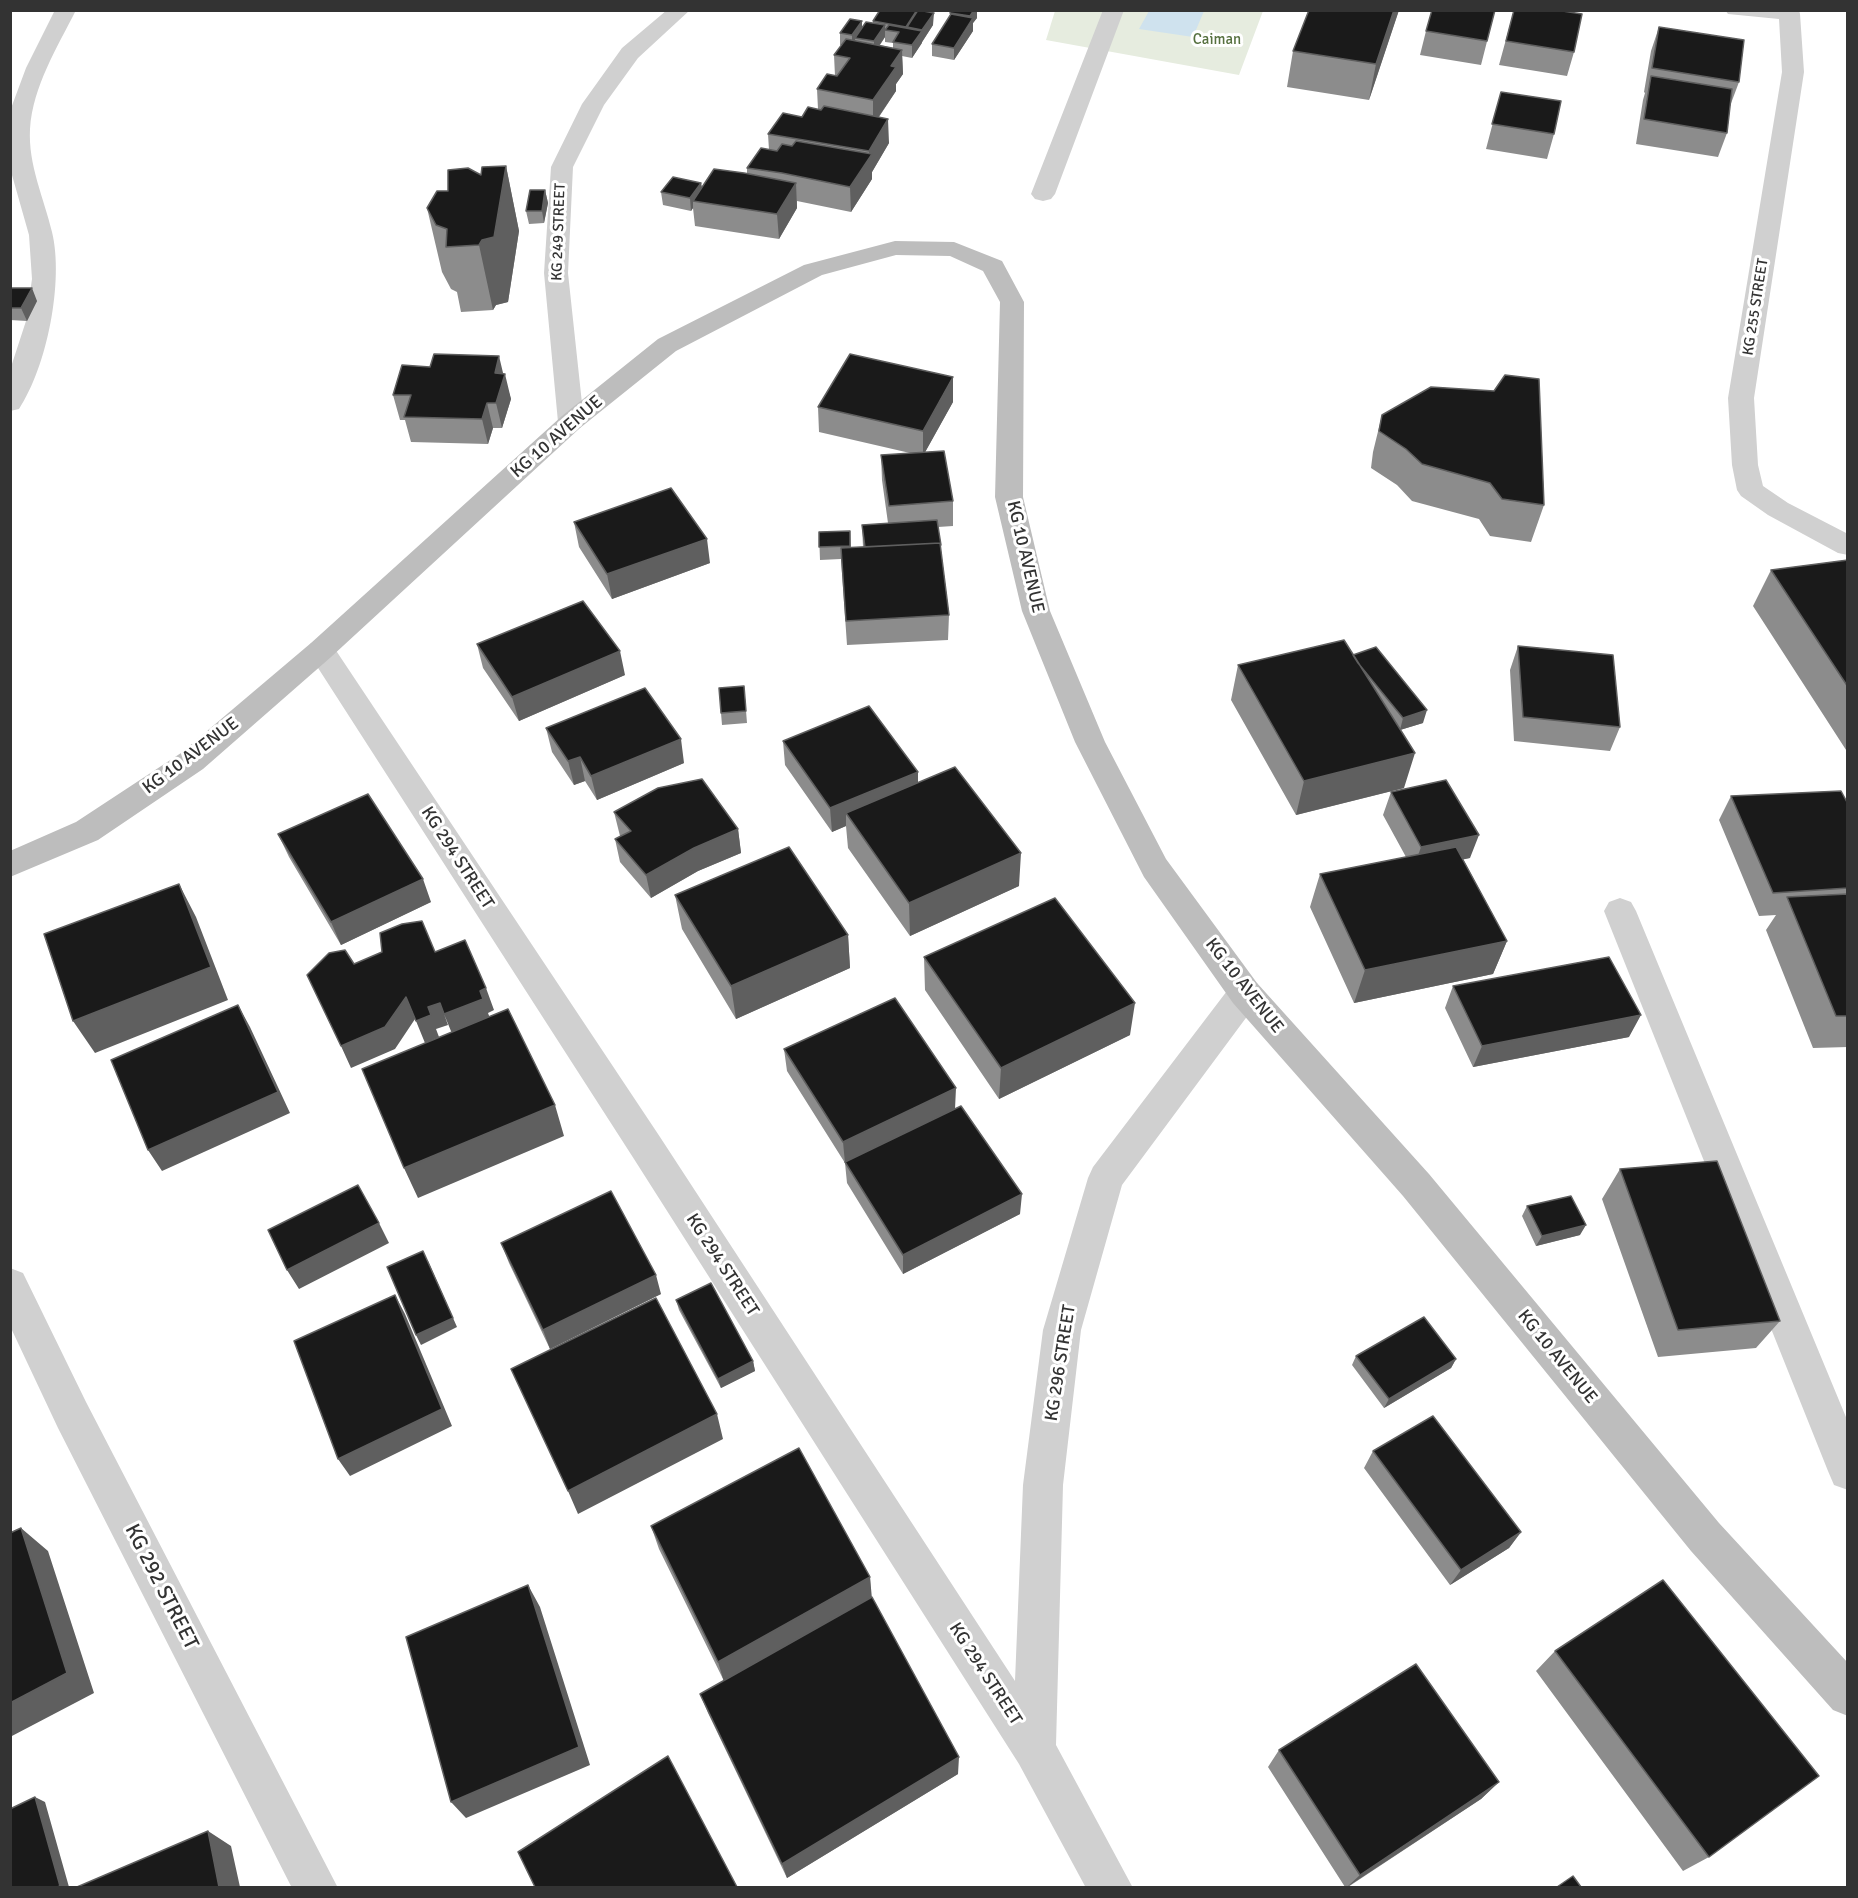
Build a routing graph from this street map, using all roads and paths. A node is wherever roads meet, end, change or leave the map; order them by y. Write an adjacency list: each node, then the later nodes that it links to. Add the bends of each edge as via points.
1 (66, 10): 7 (street, via 24,95 18,131 23,171 41,236 45,279 42,315)
2 (680, 10): 8 (street, KG 249 STREET, via 630,52 593,104 562,167 556,273)
3 (1114, 10): 6 (street)
4 (1735, 10): 5 (street)
5 (1790, 12): 9 (street, KG 255 STREET, via 1793,72 1741,398 1745,465 1751,490)
6 (1043, 194)
7 (10, 403)
8 (571, 422): 10 (street, KG 10 AVENUE); 13 (street, KG 10 AVENUE, via 667,345 813,270 894,248 954,249 993,266 1012,302 1009,497 1036,611 1090,742 1155,868)
9 (1848, 546)
10 (321, 651): 11 (street, KG 10 AVENUE, via 192,761 87,831); 17 (street, KG 294 STREET)
11 (10, 865)
12 (1620, 911): 15 (street)
13 (1245, 993): 16 (street, KG 10 AVENUE, via 1416,1185 1705,1537); 17 (street, KG 296 STREET, via 1106,1178 1062,1330 1043,1485)
14 (10, 1285): 18 (street, KG 292 STREET, via 72,1415)
15 (1848, 1471)
16 (1848, 1695)
17 (1034, 1749): 19 (street, KG 294 STREET)
18 (316, 1887)
19 (1111, 1887)

